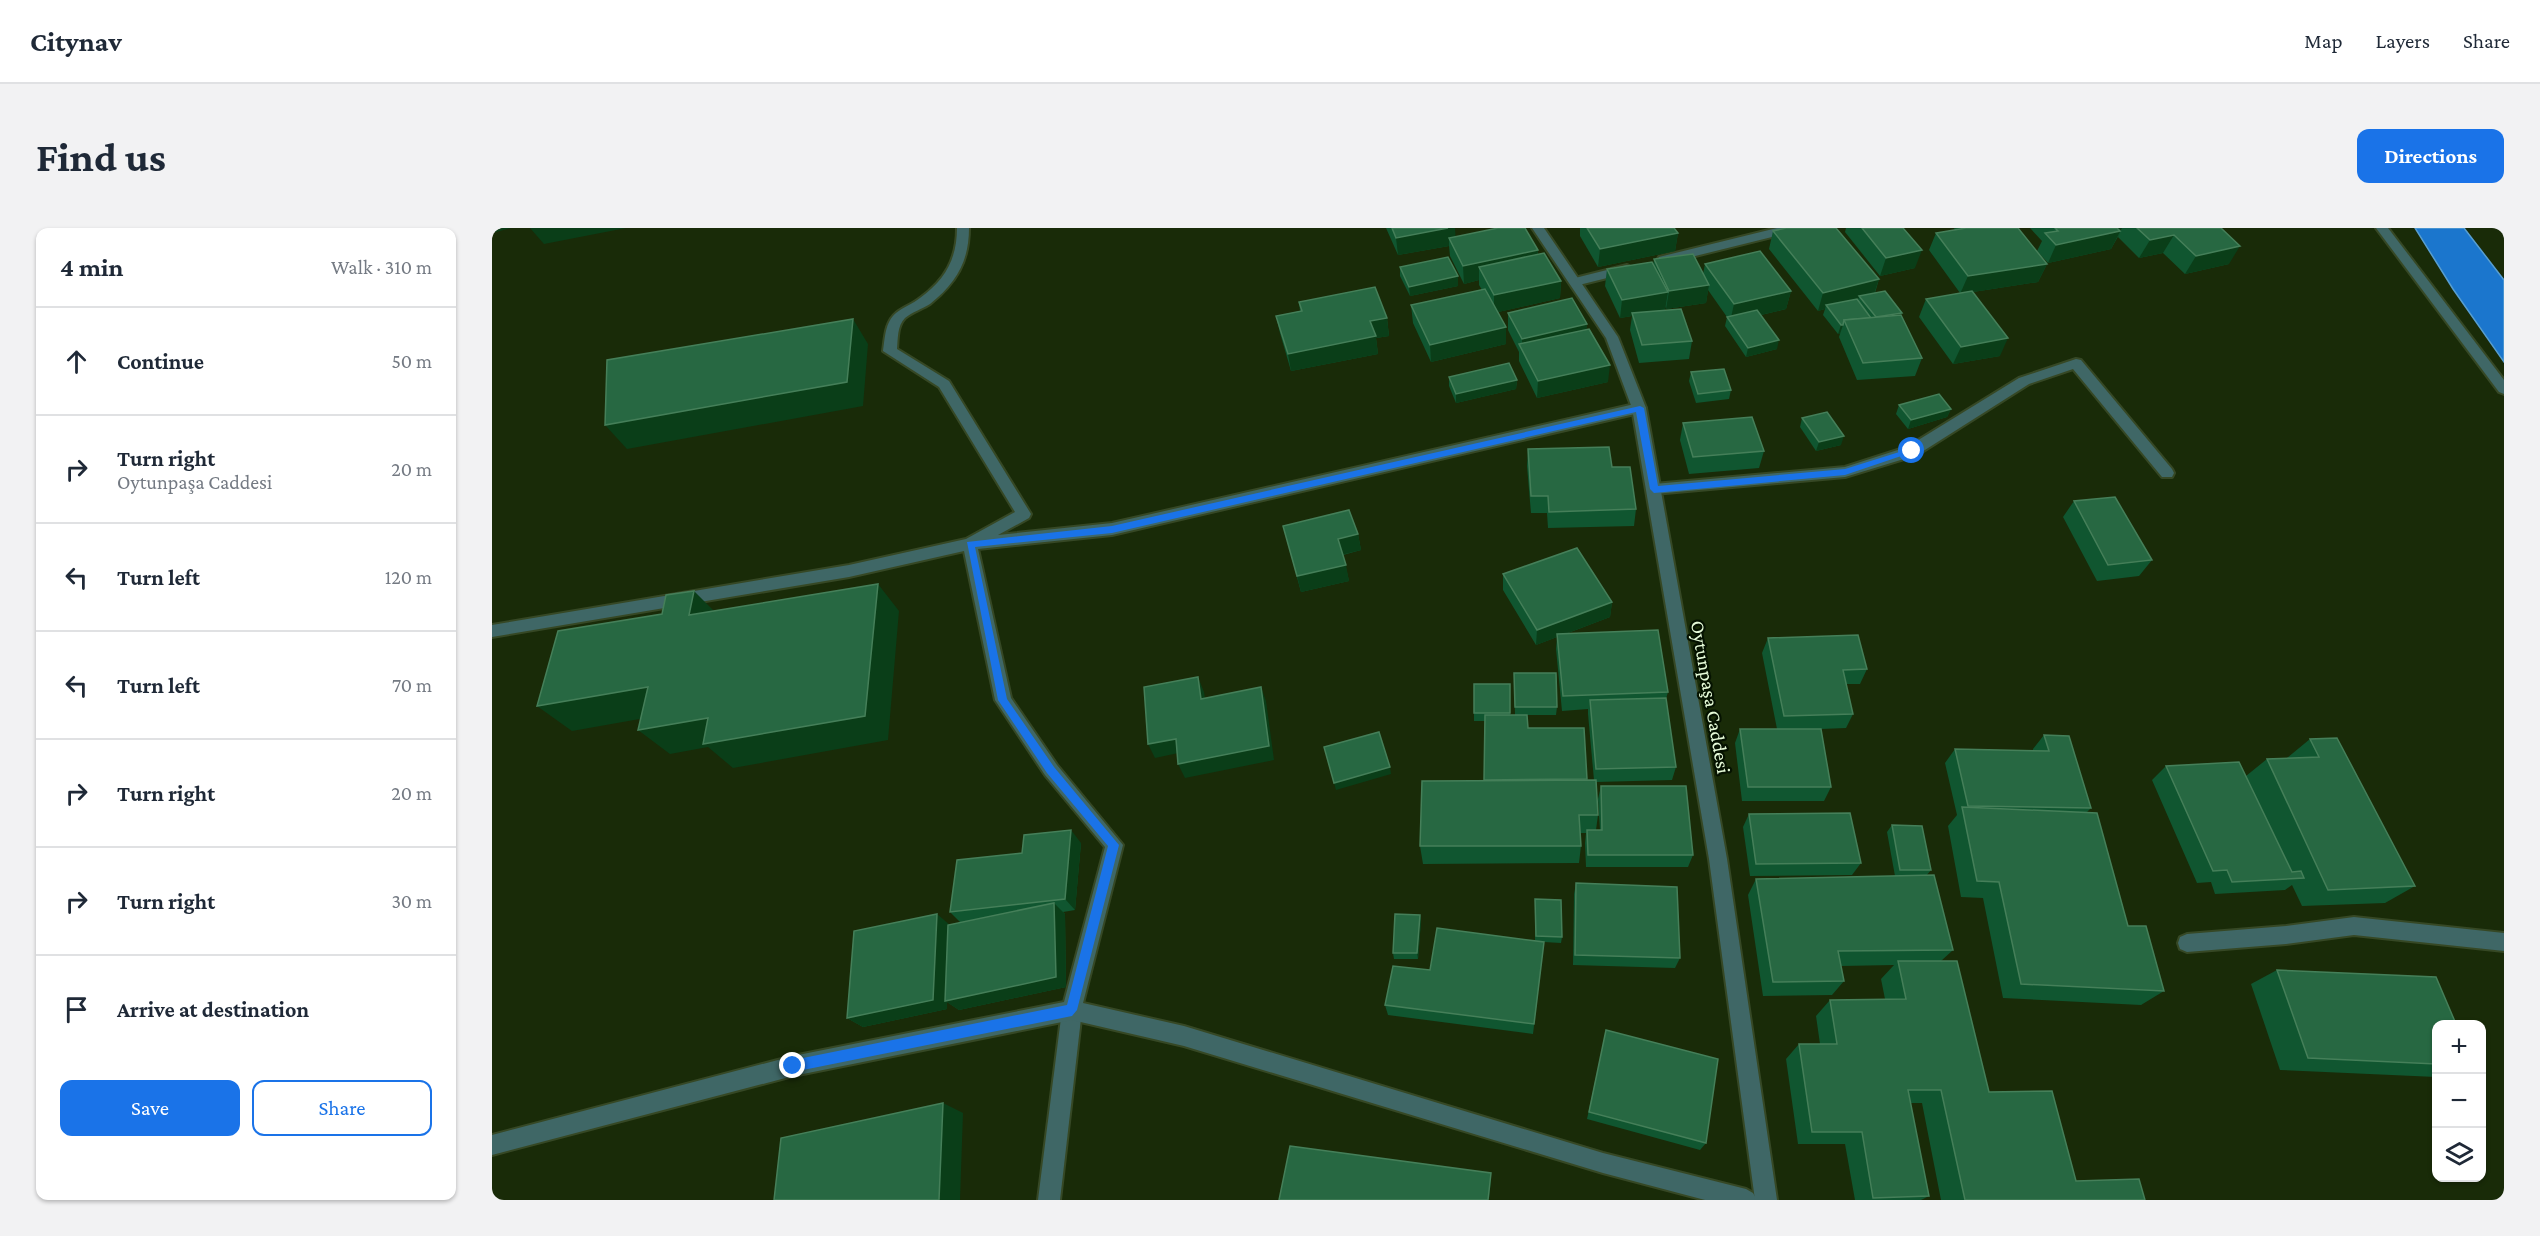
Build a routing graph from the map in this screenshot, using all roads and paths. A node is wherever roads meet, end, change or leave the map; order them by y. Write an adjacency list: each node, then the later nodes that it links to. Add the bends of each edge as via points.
1 (1538, 228): 5 (street, Oytunpaşa Caddesi)
2 (1792, 228): 5 (street)
3 (2382, 228): 6 (street)
4 (965, 229): 10 (street, via 954,273 926,301 900,316 892,330 890,351 944,384 1024,513)
5 (1575, 282): 7 (street, Oytunpaşa Caddesi, via 1611,337)
6 (2504, 389)
7 (1640, 408): 9 (street, Oytunpaşa Caddesi); 10 (street, via 1112,529)
8 (2167, 473): 9 (street, via 2076,363 2024,381 1912,451 1845,472)
9 (1654, 489): 18 (street, Oytunpaşa Caddesi, via 1718,859)
10 (970, 544): 11 (street, via 849,571); 14 (street, via 1002,700 1051,770 1114,845)
11 (492, 631)
12 (2504, 942): 13 (street, via 2354,926)
13 (2187, 943)
14 (1072, 1010): 15 (street, via 793,1066); 16 (street); 17 (street, via 1184,1036 1603,1163)
15 (492, 1145)
16 (1049, 1200)
17 (1746, 1200)
18 (1766, 1200)

